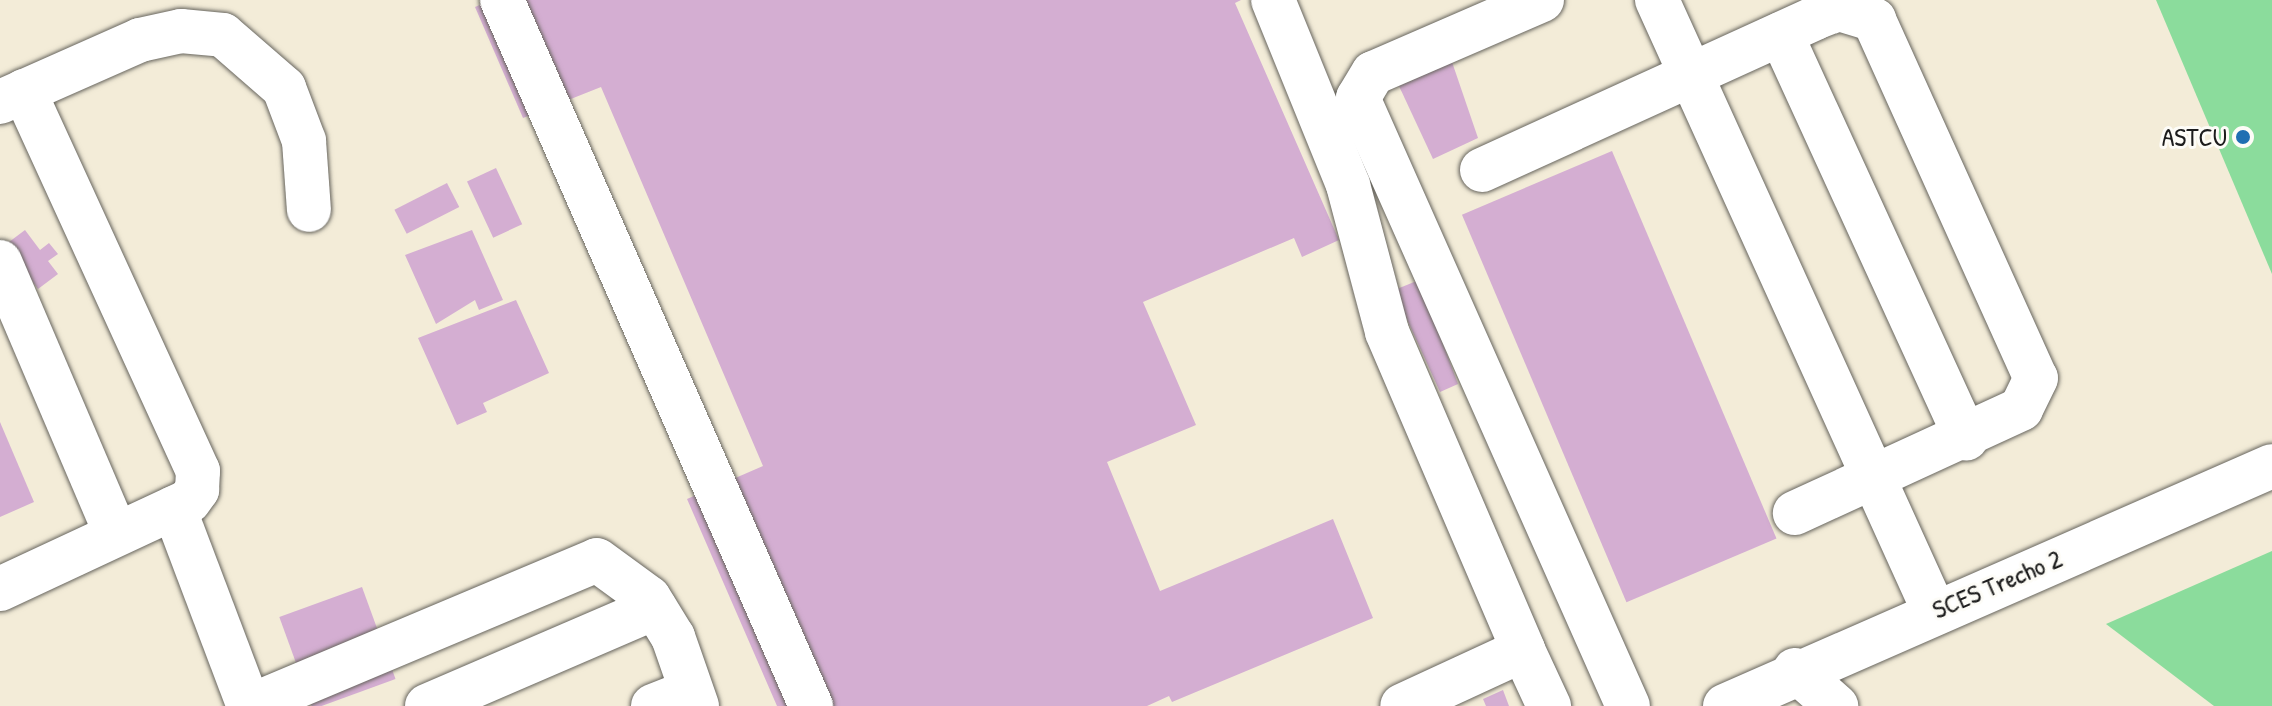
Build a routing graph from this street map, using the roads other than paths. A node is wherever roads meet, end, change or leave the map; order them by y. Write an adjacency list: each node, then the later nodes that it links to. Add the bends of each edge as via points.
1 (502, 0): 25 (street)
2 (1273, 0): 20 (street, via 1348,185 1387,332)
3 (1542, 0): 28 (street, via 1373,73 1358,98)
4 (1657, 0): 6 (street)
5 (1781, 34): 6 (street); 11 (street); 11 (street, via 1839,9 1866,15 1881,35 2036,378 2021,409)
6 (1692, 76): 8 (street); 13 (street)
7 (12, 97): 9 (street, via 140,40 181,31 223,35 284,88 304,141); 14 (street, via 198,471 197,490)
8 (1482, 170)
9 (309, 210)
10 (0, 262): 16 (street)
11 (1966, 439): 13 (street)
12 (2272, 466): 19 (street, SCES Trecho 2)
13 (1876, 481): 15 (street); 19 (street)
14 (174, 508): 16 (street); 23 (street)
15 (1795, 513)
16 (115, 532): 17 (street)
17 (0, 589)
18 (655, 608): 22 (street); 23 (street, via 597,560); 24 (street)
19 (1934, 611): 21 (street, SCES Trecho 2)
20 (1523, 650): 26 (street); 27 (street)
21 (1795, 670): 29 (street, SCES Trecho 2); 30 (street)
22 (681, 701)
23 (249, 706)
24 (427, 706)
25 (811, 706)
26 (1402, 706)
27 (1549, 706)
28 (1628, 706)
29 (1725, 706)
30 (1836, 706)

